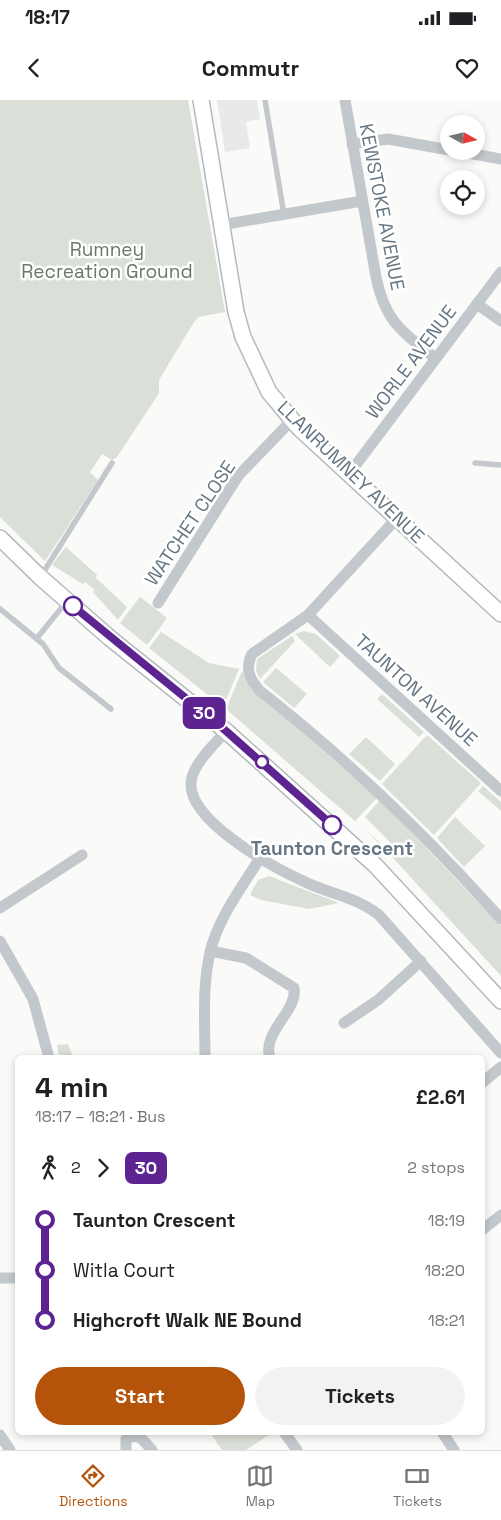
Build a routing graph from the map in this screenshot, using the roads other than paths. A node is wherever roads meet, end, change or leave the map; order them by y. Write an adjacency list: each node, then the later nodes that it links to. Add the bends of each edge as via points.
1 (201, 100): 10 (main road, LLANRUMNEY AVENUE)
2 (265, 100): 9 (lane)
3 (344, 100): 4 (street, KEWSTOKE AVENUE)
4 (352, 144): 5 (street, via 388,139); 8 (street, KEWSTOKE AVENUE)
5 (440, 148)
6 (485, 156): 7 (street)
7 (501, 159)
8 (362, 201): 9 (street); 14 (street, KEWSTOKE AVENUE, via 383,305 401,330)
9 (284, 215): 10 (street)
10 (222, 225): 15 (main road, LLANRUMNEY AVENUE, via 236,312 248,352 269,392)
11 (501, 272): 12 (street, WORLE AVENUE)
12 (477, 304): 13 (street); 14 (street, WORLE AVENUE)
13 (501, 321)
14 (436, 358): 19 (street, WORLE AVENUE)
15 (292, 420): 19 (main road, LLANRUMNEY AVENUE); 24 (street, WATCHET CLOSE, via 238,476)
16 (112, 463): 22 (lane)
17 (474, 463): 18 (lane)
18 (501, 465)
19 (349, 474): 20 (main road, LLANRUMNEY AVENUE)
20 (397, 518): 26 (main road, LLANRUMNEY AVENUE); 27 (street)
21 (0, 538): 22 (main road)
22 (40, 577): 23 (main road)
23 (67, 601): 28 (lane); 30 (main road)
24 (158, 603)
25 (0, 609): 28 (lane)
26 (501, 614)
27 (308, 615): 31 (street, TAUNTON AVENUE); 35 (street, via 252,654 248,668 253,683 370,783)
28 (37, 638): 29 (lane, via 59,668)
29 (112, 709)
30 (226, 731): 33 (street, via 197,766 191,783 192,794 205,815); 39 (main road, via 375,865)
31 (501, 791)
32 (82, 855): 34 (street)
33 (260, 858): 37 (street, via 230,908); 38 (street, via 304,882 368,907)
34 (0, 908)
35 (501, 919)
36 (0, 941): 42 (street, via 34,999)
37 (210, 952): 43 (street); 44 (street, via 246,958 294,988 296,997 272,1039)
38 (421, 961): 40 (street, via 378,1000); 41 (street)
39 (501, 1001)
40 (344, 1023)
41 (501, 1053)
42 (48, 1055)
43 (204, 1055)
44 (269, 1055)
45 (501, 1067): 46 (street)
46 (485, 1080)
47 (501, 1215): 48 (street)
48 (485, 1228)
49 (0, 1278): 50 (street)
50 (15, 1278)
51 (0, 1435): 54 (street)
52 (286, 1435): 57 (street)
53 (444, 1435): 58 (street)
54 (10, 1450)
55 (126, 1450): 56 (street, via 126,1439 134,1436 141,1438)
56 (152, 1450)
57 (297, 1450)
58 (454, 1450)

